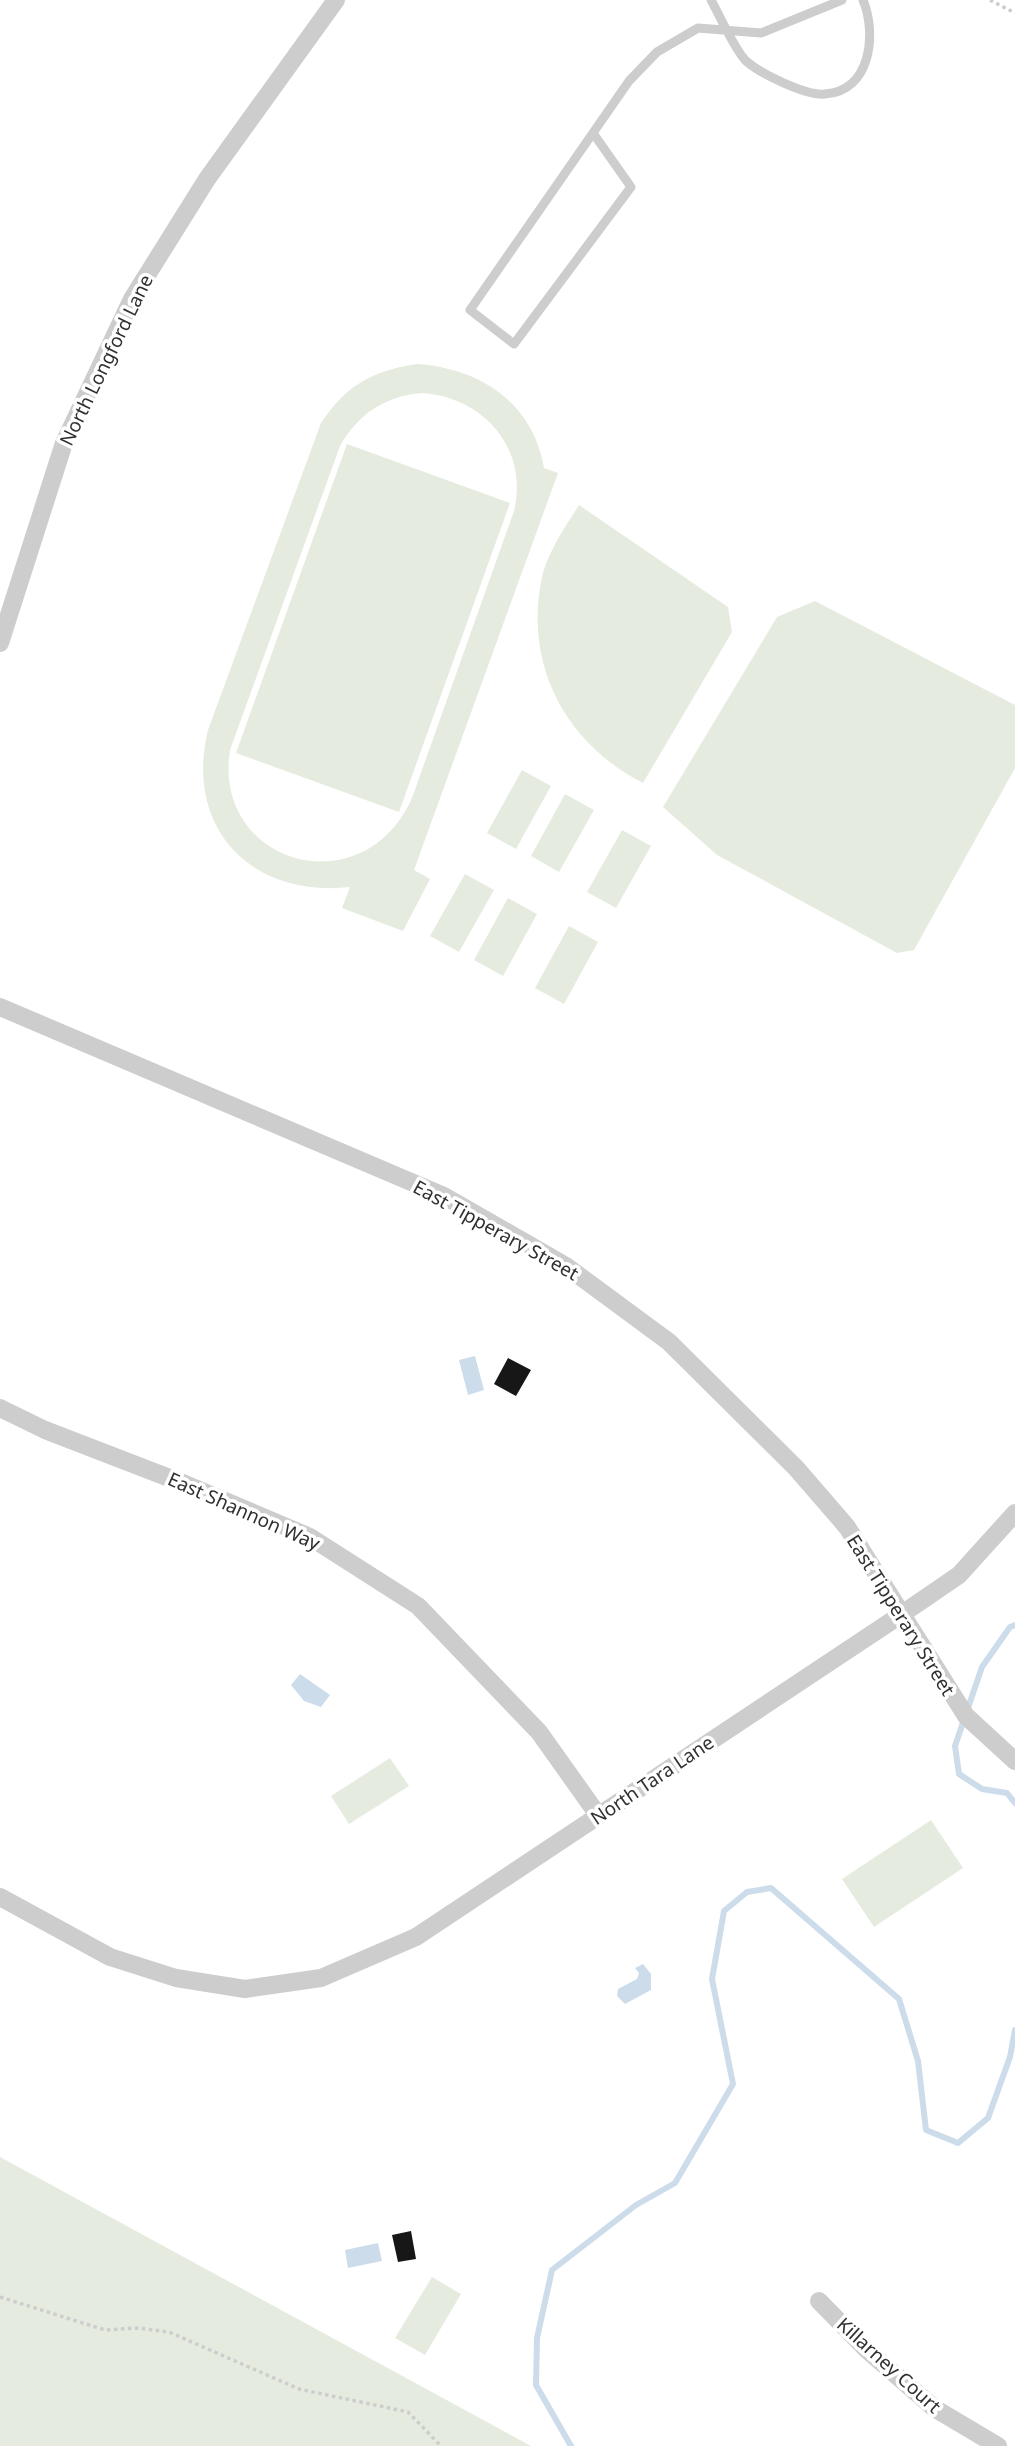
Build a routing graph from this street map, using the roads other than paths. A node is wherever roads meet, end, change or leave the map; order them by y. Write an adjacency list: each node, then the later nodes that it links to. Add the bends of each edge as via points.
1 (336, 0): 7 (street, North Longford Lane, via 206,179 132,299 64,443)
2 (711, 0): 5 (lane)
3 (842, 0): 5 (lane, via 761,33)
4 (863, 0): 5 (lane, via 871,19 871,41 863,69 851,83 827,94 805,93 746,60)
5 (727, 28): 6 (lane, via 698,27 657,52 629,81)
6 (593, 133): 6 (lane, via 470,310 514,344 631,187)
7 (0, 643)
8 (0, 1007): 11 (street, East Tipperary Street, via 444,1196 566,1266 668,1342 796,1468 847,1527)
9 (0, 1408): 13 (street, East Shannon Way, via 310,1537 418,1606 539,1732)
10 (1015, 1513): 11 (street, North Tara Lane, via 959,1575)
11 (902, 1614): 12 (street, East Tipperary Street, via 966,1716); 13 (street, North Tara Lane)
12 (1015, 1761)
13 (598, 1815): 14 (street, North Tara Lane, via 416,1937 321,1978 256,1988 176,1978 110,1957)
14 (0, 1897)
15 (820, 2301): 16 (street, Killarney Court, via 867,2350 934,2408)
16 (998, 2446)

